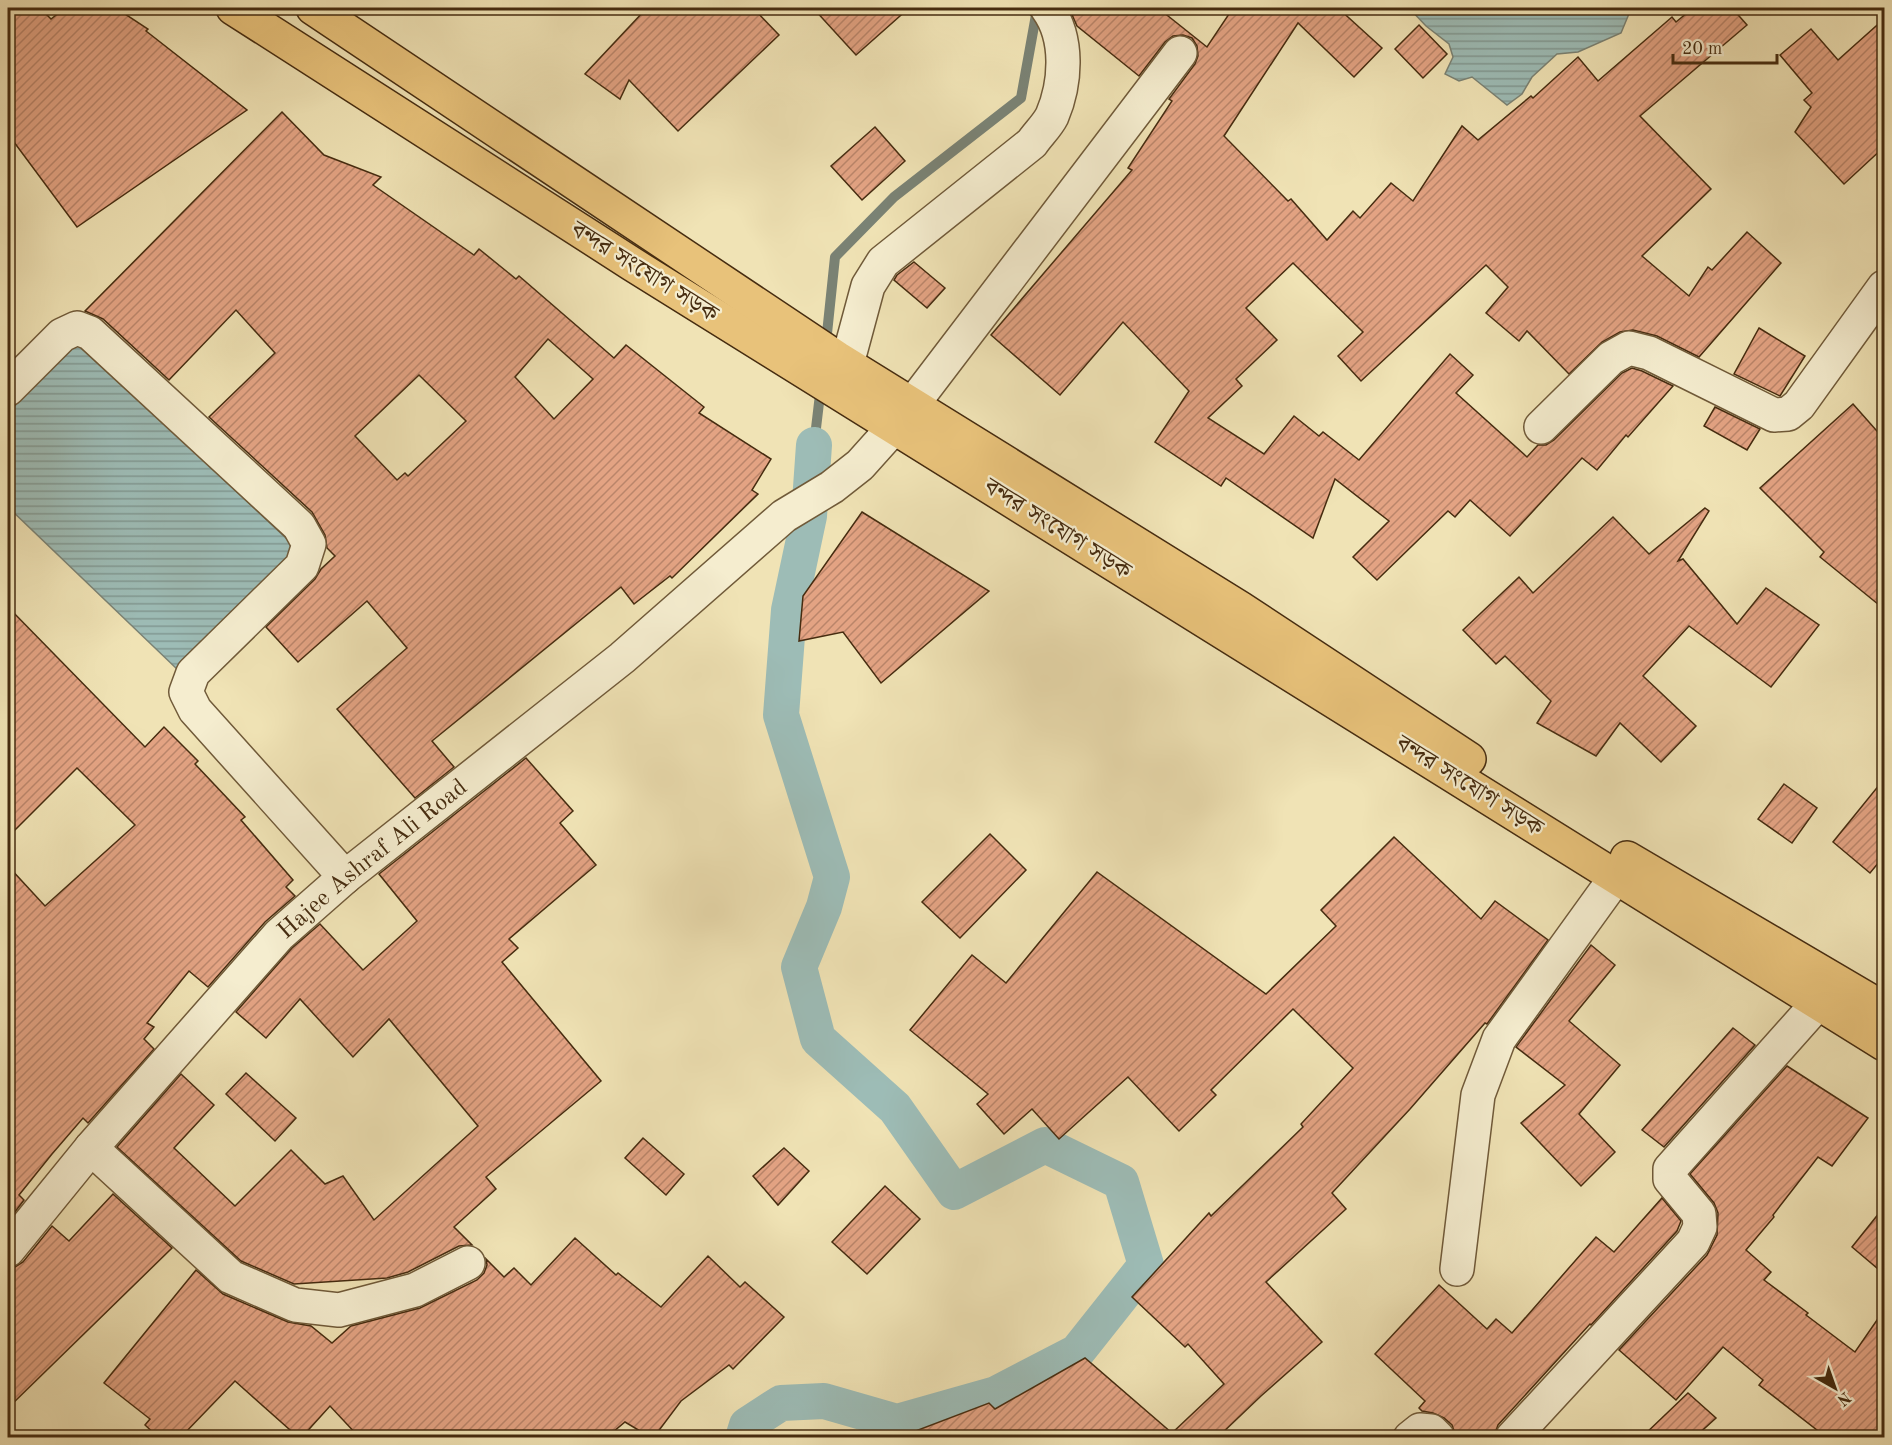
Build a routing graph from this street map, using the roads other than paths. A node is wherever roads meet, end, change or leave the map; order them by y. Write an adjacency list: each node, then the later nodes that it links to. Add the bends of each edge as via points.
1 (233, 8): 6 (highway, বন্দর সংযোগ সড়ক, via 632,264)
2 (313, 8): 6 (highway, বন্দর সংযোগ সড়ক)
3 (1047, 8): 7 (street, via 1057,21 1063,51 1061,88 1051,118 1032,142 883,262 868,286)
4 (1180, 53): 9 (street, Hajee Ashraf Ali Road)
5 (1884, 287): 10 (street, via 1799,405 1788,414 1774,415 1649,353 1629,348 1611,358)
6 (806, 355): 7 (highway, বন্দর সংযোগ সড়ক)
7 (843, 373): 9 (highway, বন্দর সংযোগ সড়ক)
8 (8, 389): 11 (street, via 62,336 77,328 90,333 299,526 309,544 302,566 193,673 186,692 195,710)
9 (903, 415): 11 (street, Hajee Ashraf Ali Road, via 860,465 784,516 622,658); 12 (highway, বন্দর সংযোগ সড়ক); 14 (highway, বন্দর সংযোগ সড়ক, via 1240,608 1560,818)
10 (1541, 427)
11 (345, 877): 16 (street, Hajee Ashraf Ali Road, via 279,935)
12 (1616, 877): 13 (highway, বন্দর সংযোগ সড়ক); 19 (street, via 1499,1039 1478,1095)
13 (1818, 1003): 15 (highway, বন্দর সংযোগ সড়ক); 22 (street, via 1670,1169 1670,1179 1699,1214 1700,1227 1693,1242)
14 (1884, 1009)
15 (1884, 1044)
16 (91, 1148): 17 (street, Hajee Ashraf Ali Road); 18 (street, via 231,1276 295,1305 339,1310 415,1290)
17 (8, 1250)
18 (468, 1263)
19 (1457, 1269)
20 (1410, 1437): 21 (street, via 1420,1430 1431,1431)
21 (1438, 1437)
22 (1512, 1437)

